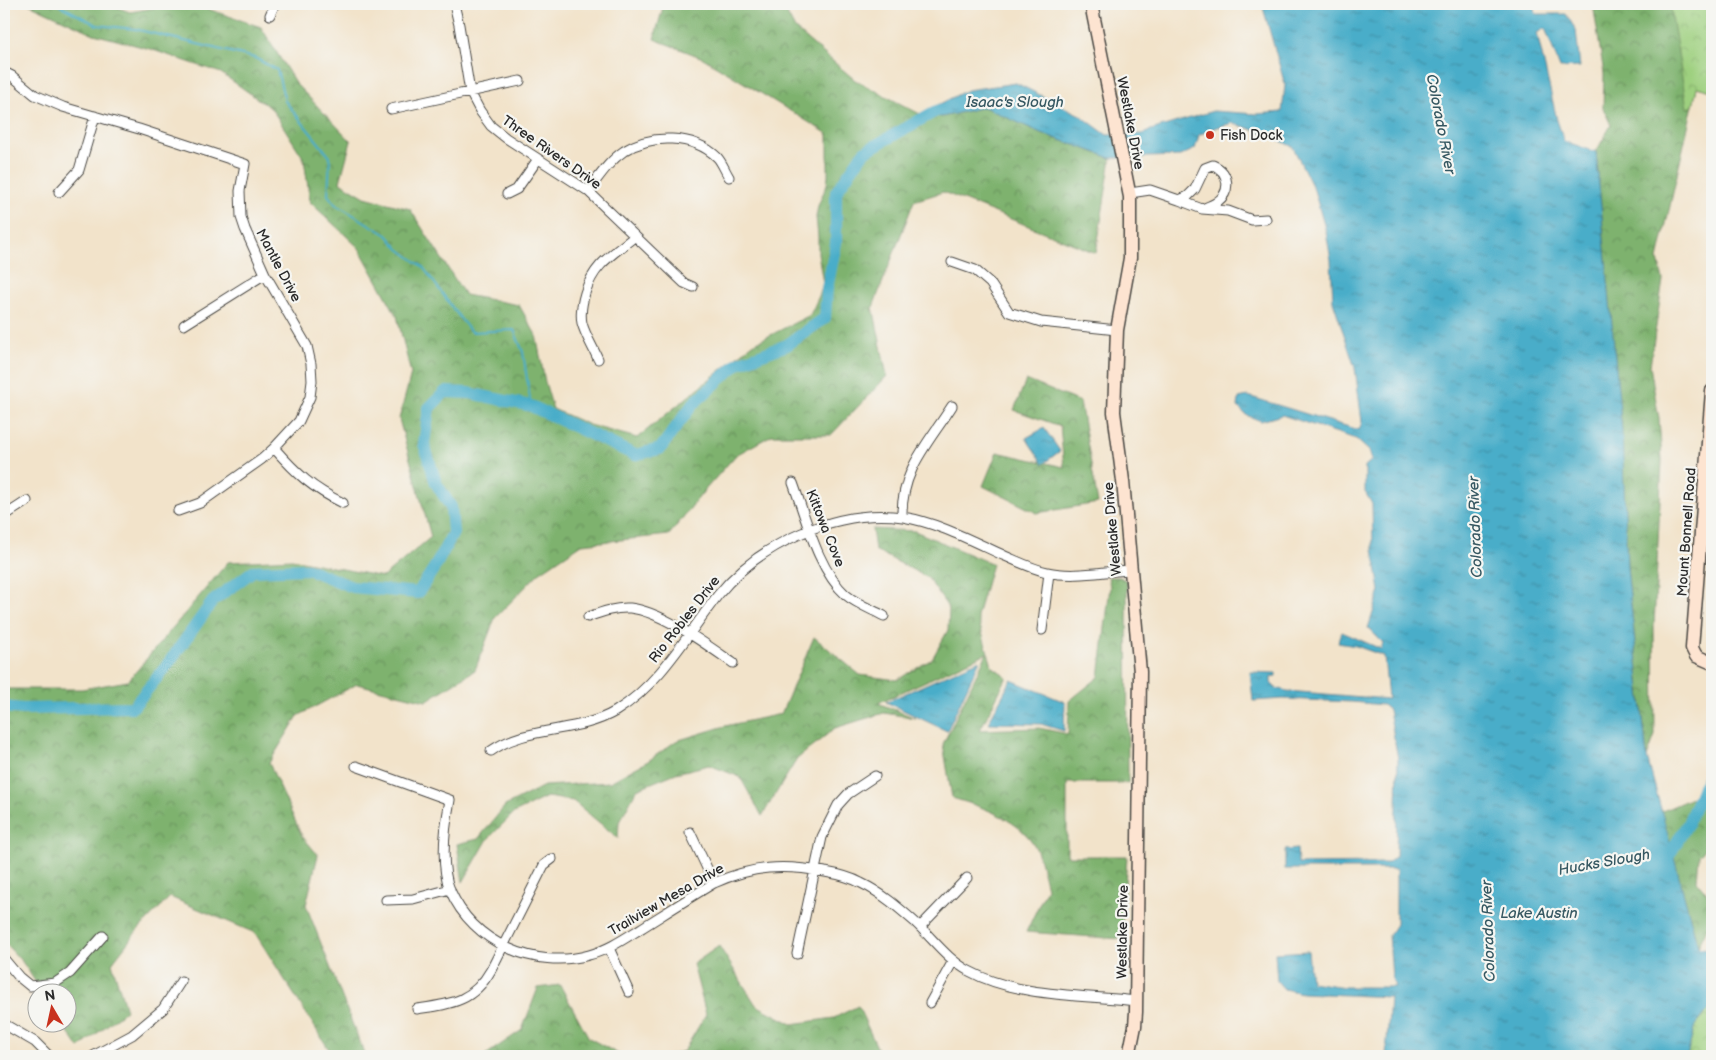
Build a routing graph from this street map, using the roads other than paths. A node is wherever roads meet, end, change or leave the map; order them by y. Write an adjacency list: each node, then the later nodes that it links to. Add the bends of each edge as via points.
1 (275, 4): 4 (street)
2 (454, 4): 7 (street, Three Rivers Drive)
3 (1091, 4): 14 (street, Westlake Drive)
4 (270, 16)
5 (4, 72): 9 (street, Mantle Drive, via 35,95)
6 (520, 81): 7 (street)
7 (470, 92): 8 (street); 10 (street, Three Rivers Drive, via 491,126)
8 (391, 109)
9 (96, 116): 13 (street, via 79,170); 21 (street, Mantle Drive, via 245,164 240,191 241,217)
10 (538, 159): 12 (street, Three Rivers Drive); 15 (street, via 517,189)
11 (728, 177): 12 (street, via 718,158 707,150 697,144 668,138 624,151)
12 (588, 191): 19 (street, Three Rivers Drive)
13 (60, 192)
14 (1130, 193): 16 (street, via 1150,190); 24 (street, Westlake Drive, via 1130,258)
15 (507, 194)
16 (1179, 200): 17 (street); 17 (street, via 1195,189 1206,168 1213,165 1225,175 1227,189 1219,201)
17 (1202, 209): 18 (street)
18 (1266, 220)
19 (634, 237): 22 (street, Three Rivers Drive, via 684,283); 25 (street, via 600,265 590,278 582,302 583,325)
20 (952, 262): 24 (street, via 975,270 990,283 1009,312 1041,322)
21 (265, 274): 23 (street); 28 (street, Mantle Drive, via 303,338 312,364 310,397 298,421)
22 (694, 287)
23 (184, 325)
24 (1117, 330): 37 (street, Westlake Drive, via 1114,412)
25 (598, 358)
26 (1712, 391): 32 (street, Mount Bonnell Road)
27 (952, 406): 35 (street, via 910,471 903,493)
28 (274, 448): 31 (street, via 308,483); 33 (street, Mantle Drive, via 200,504)
29 (793, 483): 36 (street, Kittowa Cove)
30 (27, 501): 34 (street)
31 (343, 504)
32 (1707, 509): 44 (street, Mount Bonnell Road, via 1692,648 1696,656)
33 (178, 511)
34 (4, 516)
35 (902, 517): 36 (street, Rio Robles Drive, via 855,518); 38 (street, Rio Robles Drive, via 948,530)
36 (810, 530): 40 (street, Kittowa Cove, via 823,565 838,587 858,603); 42 (street, Rio Robles Drive, via 774,547 744,569 720,593)
37 (1130, 570): 38 (street, Rio Robles Drive); 64 (street, Westlake Drive, via 1140,672)
38 (1049, 573): 41 (street)
39 (588, 616): 42 (street, via 613,609 635,609)
40 (884, 616)
41 (1042, 630)
42 (689, 633): 43 (street); 45 (street, Rio Robles Drive, via 660,672 637,696 615,712 523,737)
43 (733, 662)
44 (1712, 663)
45 (491, 751)
46 (356, 766): 53 (street, Trailview Mesa Drive, via 450,800 444,843)
47 (875, 776): 50 (street, via 838,805 822,837)
48 (690, 832): 52 (street)
49 (552, 859): 57 (street, via 544,865)
50 (815, 870): 52 (street, Trailview Mesa Drive, via 763,868); 55 (street, Trailview Mesa Drive, via 860,882); 59 (street)
51 (967, 878): 55 (street)
52 (714, 883): 58 (street, Trailview Mesa Drive)
53 (450, 889): 54 (street, via 413,899); 57 (street, Trailview Mesa Drive, via 464,912)
54 (386, 900)
55 (920, 927): 61 (street, Trailview Mesa Drive)
56 (103, 936): 60 (street, via 70,973 55,983 30,986)
57 (502, 946): 58 (street, Trailview Mesa Drive, via 549,960 590,955); 66 (street, via 488,977 472,994 451,1004)
58 (609, 948): 63 (street)
59 (797, 954)
60 (4, 959)
61 (953, 961): 64 (street, Trailview Mesa Drive, via 970,972 1030,991); 65 (street)
62 (181, 981): 70 (street, via 163,1009 132,1035)
63 (629, 992)
64 (1136, 1001): 68 (street, Westlake Drive)
65 (930, 1003)
66 (418, 1008)
67 (4, 1024): 69 (street, via 35,1042)
68 (1131, 1054)
69 (49, 1056)
70 (93, 1056)

